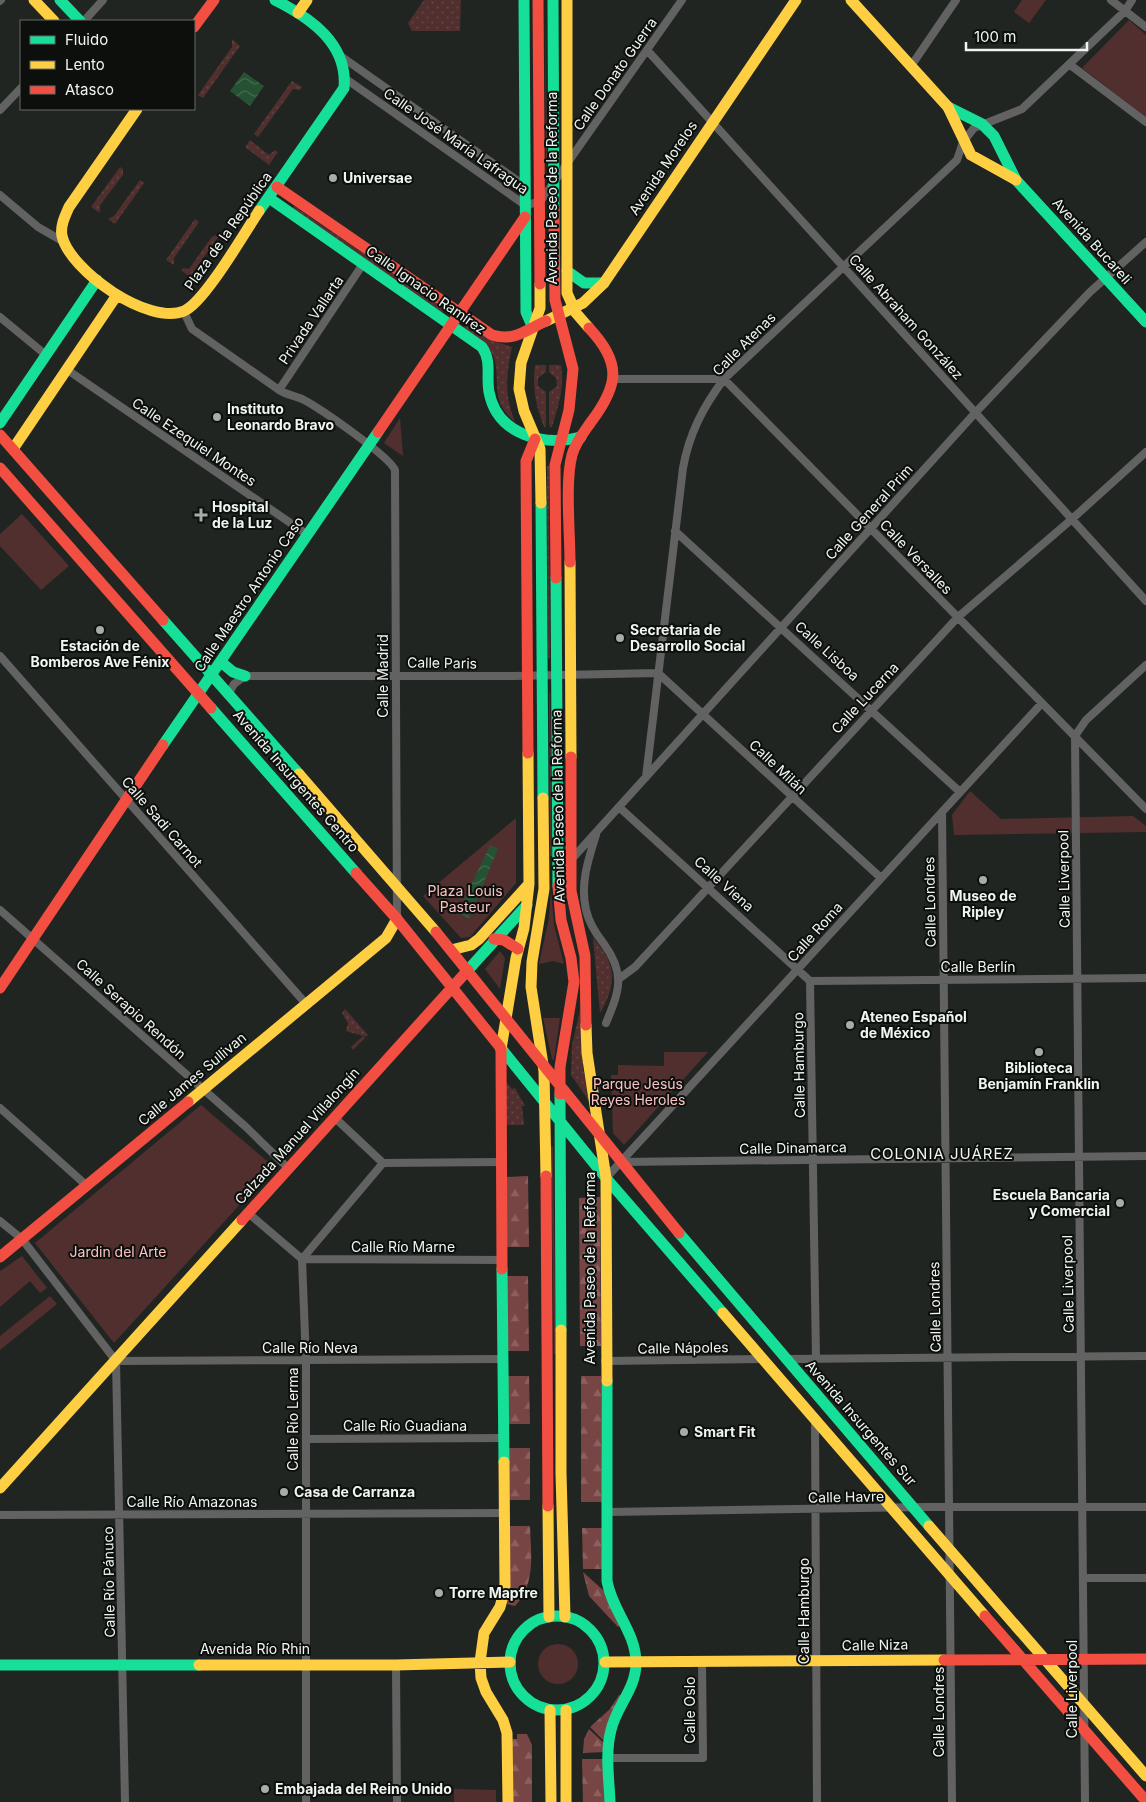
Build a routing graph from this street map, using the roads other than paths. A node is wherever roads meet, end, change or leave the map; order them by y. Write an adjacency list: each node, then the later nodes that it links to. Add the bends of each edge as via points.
1 (34, 0): 19 (main road)
2 (60, 0): 20 (main road)
3 (103, 0): 21 (street)
4 (214, 0): 22 (main road)
5 (275, 0): 18 (main road)
6 (307, 0): 18 (main road)
7 (524, 0): 40 (main road, Avenida Paseo de la Reforma)
8 (538, 0): 44 (main road, Avenida Paseo de la Reforma)
9 (553, 0): 39 (main road, Avenida Paseo de la Reforma)
10 (567, 0): 37 (main road, Avenida Paseo de la Reforma)
11 (682, 0): 24 (street, Calle Donato Guerra)
12 (796, 0): 33 (main road, Avenida Morelos)
13 (851, 0): 27 (main road, Avenida Bucareli)
14 (956, 0): 27 (street)
15 (1111, 0): 17 (street)
16 (1132, 0): 17 (street)
17 (1125, 11): 23 (street); 26 (street)
18 (298, 13): 25 (main road, via 321,32)
19 (53, 20)
20 (79, 20)
21 (85, 20)
22 (195, 26)
23 (1146, 26)
24 (647, 50): 33 (street, Calle Abraham González); 37 (street, Calle Donato Guerra)
25 (342, 57): 28 (main road); 40 (street, Calle José María Lafragua)
26 (1068, 64): 34 (street); 35 (street, via 1022,109)
27 (911, 66): 30 (main road, Avenida Bucareli)
28 (346, 79): 41 (main road, Plaza de la República, via 341,95); 45 (street, Calle José María Lafragua)
29 (20, 89): 31 (street)
30 (948, 107): 35 (main road, Avenida Bucareli); 36 (main road, Avenida Bucareli)
31 (0, 110)
32 (136, 110): 46 (main road, via 68,207 61,228)
33 (712, 122): 49 (street, Calle Abraham González); 53 (main road, Avenida Morelos)
34 (1146, 122)
35 (982, 124): 36 (street, via 974,128); 38 (main road, Avenida Bucareli, via 998,141)
36 (963, 142): 38 (main road, Avenida Bucareli, via 978,160); 49 (street, Calle Atenas, via 957,160)
37 (568, 163): 39 (street, Calle José María Lafragua); 50 (main road, Avenida Paseo de la Reforma)
38 (1016, 180): 51 (main road, Avenida Bucareli)
39 (554, 182): 44 (street, Calle José María Lafragua); 58 (main road, Avenida Paseo de la Reforma)
40 (525, 186): 45 (main road, Avenida Paseo de la Reforma)
41 (277, 187): 43 (main road, Plaza de la República); 57 (main road, Calle Ignacio Ramírez)
42 (0, 195): 46 (street, via 38,227)
43 (269, 198): 48 (main road, Calle Ignacio Ramírez); 56 (main road, Plaza de la República, via 200,298)
44 (540, 202): 45 (street, Calle José María Lafragua); 62 (main road, Avenida Paseo de la Reforma, via 540,308)
45 (525, 211): 57 (main road, Calle Maestro Antonio Caso); 62 (main road, Avenida Paseo de la Reforma, via 526,312)
46 (64, 242): 52 (main road)
47 (1146, 242): 51 (street, Calle General Prim)
48 (363, 264): 61 (main road, Calle Ignacio Ramírez); 67 (street, Privada Vallarta)
49 (843, 266): 66 (street, Calle Atenas); 68 (street, Calle Abraham González)
50 (567, 271): 53 (main road, via 583,284); 55 (main road, Avenida Paseo de la Reforma, via 567,293)
51 (1106, 278): 60 (main road, Avenida Bucareli); 68 (street, Calle General Prim)
52 (97, 280): 54 (main road); 63 (main road)
53 (604, 283): 55 (main road, Avenida Morelos, via 591,297)
54 (117, 295): 56 (main road, via 157,312); 64 (main road)
55 (572, 309): 58 (main road, Avenida Morelos); 65 (main road, Avenida Paseo de la Reforma, via 604,343)
56 (184, 312): 67 (street, Calle Madrid, via 192,329)
57 (459, 314): 61 (main road, Calle Maestro Antonio Caso); 62 (main road, Calle Ignacio Ramírez, via 504,339)
58 (557, 316): 62 (main road, Avenida Morelos); 73 (main road, Avenida Paseo de la Reforma, via 573,368 569,410)
59 (0, 317): 63 (street)
60 (1146, 322)
61 (451, 325): 72 (main road, Calle Ignacio Ramírez, via 487,353 491,364 489,388 495,409 512,427); 74 (main road, Calle Maestro Antonio Caso)
62 (533, 328): 72 (main road, Avenida Paseo de la Reforma, via 521,363 519,388)
63 (46, 355): 69 (main road)
64 (66, 369): 75 (main road); 81 (street, Calle Ezequiel Montes)
65 (615, 379): 66 (street); 71 (main road, Avenida Paseo de la Reforma, via 607,400)
66 (724, 379): 79 (street, Calle Versalles); 80 (street, Calle Atenas, via 707,402 687,446)
67 (279, 390): 74 (street, Calle Madrid, via 303,400)
68 (976, 412): 78 (street, Calle Abraham González); 79 (street, Calle General Prim)
69 (0, 422)
70 (0, 435): 75 (main road, Avenida Insurgentes Centro)
71 (581, 437): 73 (main road, Calle Ignacio Ramírez); 91 (main road, Avenida Paseo de la Reforma, via 573,453 570,471)
72 (535, 439): 73 (main road, Calle Ignacio Ramírez); 94 (main road, Avenida Paseo de la Reforma, via 541,461); 97 (main road, Avenida Paseo de la Reforma, via 526,460)
73 (559, 442): 95 (main road, Avenida Paseo de la Reforma, via 555,465)
74 (369, 446): 81 (main road, Calle Maestro Antonio Caso); 93 (street, Calle Madrid, via 389,460 395,470)
75 (12, 449): 82 (main road, Avenida Insurgentes Centro)
76 (1146, 452): 78 (street, Calle Lucerna)
77 (0, 468): 84 (main road, Avenida Insurgentes Centro)
78 (1072, 519): 83 (street, Calle Abraham González); 85 (street, Calle Lucerna)
79 (871, 528): 85 (street, Calle Versalles); 86 (street, Calle General Prim)
80 (675, 532): 86 (street, Calle Lisboa); 90 (street, Calle Atenas)
81 (308, 535): 88 (main road, Calle Maestro Antonio Caso)
82 (139, 592): 84 (main road); 92 (main road, Avenida Insurgentes Centro)
83 (1146, 601)
84 (122, 606): 98 (main road, Avenida Insurgentes Centro)
85 (958, 617): 100 (street, Calle Versalles); 101 (street, Calle Lucerna)
86 (782, 627): 101 (street, Calle Lisboa); 102 (street, Calle General Prim)
87 (0, 656): 107 (street, Calle Sadi Carnot)
88 (221, 662): 92 (main road, Calle Maestro Antonio Caso); 96 (main road, via 232,672)
89 (1146, 665): 103 (street, via 1086,720)
90 (658, 673): 91 (street, Calle Paris); 102 (street, Calle Milán); 104 (street, Calle Atenas)
91 (572, 674): 95 (street, Calle Paris); 112 (main road, Avenida Paseo de la Reforma)
92 (212, 675): 98 (main road, Calle Maestro Antonio Caso); 99 (main road, Avenida Insurgentes Centro)
93 (396, 675): 96 (street, Calle Paris); 97 (street, Calle Paris); 116 (street, Calle Madrid)
94 (541, 675): 95 (street, Calle Paris); 97 (street, Calle Paris); 118 (main road, Avenida Paseo de la Reforma)
95 (556, 675): 113 (main road, Avenida Paseo de la Reforma)
96 (245, 676): 99 (street, via 234,684)
97 (528, 676): 115 (main road, Avenida Paseo de la Reforma)
98 (200, 693): 107 (main road, Calle Maestro Antonio Caso); 121 (main road, Avenida Insurgentes Centro)
99 (229, 693): 116 (main road, Avenida Insurgentes Centro)
100 (1042, 703): 103 (street, Calle Versalles); 105 (street, Calle Roma)
101 (872, 709): 105 (street, Calle Lisboa); 106 (street, Calle Lucerna)
102 (703, 714): 104 (street, Calle General Prim); 106 (street, Calle Milán)
103 (1075, 736): 109 (street, Calle Versalles); 130 (street, Calle Liverpool)
104 (646, 778): 108 (street, Calle General Prim)
105 (960, 792): 110 (street, Calle Roma)
106 (792, 797): 114 (street, Calle Milán); 117 (street, Calle Lucerna)
107 (126, 800): 122 (main road, Calle Maestro Antonio Caso); 135 (street, Calle Sadi Carnot)
108 (619, 807): 111 (street, Calzada Manuel Villalongín); 117 (street, Calle Viena)
109 (1146, 809)
110 (942, 812): 114 (street, Calle Roma); 131 (street, Calle Londres)
111 (597, 833): 112 (street, Calzada Manuel Villalongín); 128 (street, Avenida Paseo de la Reforma, via 586,867 584,898 590,923 612,957)
112 (570, 861): 113 (main road, Calzada Manuel Villalongín); 146 (main road, Avenida Paseo de la Reforma, via 573,906 587,971 588,1068)
113 (557, 876): 118 (main road, Calzada Manuel Villalongín); 140 (main road, Avenida Paseo de la Reforma, via 561,920 574,982 563,1039)
114 (881, 878): 126 (street, Calle Roma)
115 (529, 884): 119 (main road, Avenida Paseo de la Reforma); 125 (main road, via 479,939)
116 (396, 885): 121 (street, Calle Madrid); 125 (main road, Avenida Insurgentes Centro)
117 (709, 888): 126 (street, Calle Viena); 128 (street, Calle Lucerna, via 635,968)
118 (544, 889): 119 (main road, Calzada Manuel Villalongín); 139 (main road, Avenida Paseo de la Reforma, via 530,986)
119 (527, 905): 123 (main road, Calzada Manuel Villalongín); 124 (main road, Avenida Paseo de la Reforma)
120 (0, 910): 122 (street, Calle Serapio Rendón)
121 (397, 919): 134 (main road, Avenida Insurgentes Centro); 135 (main road, Calle James Sullivan, via 386,938)
122 (34, 939): 133 (main road, Calle Maestro Antonio Caso); 141 (street, Calle Serapio Rendón)
123 (494, 939): 124 (main road, via 504,940); 127 (main road, Calzada Manuel Villalongín)
124 (518, 949): 136 (main road, Avenida Paseo de la Reforma)
125 (451, 950): 127 (main road, Avenida Insurgentes Centro)
126 (798, 968): 132 (street, Calle Viena); 152 (street, Calle Roma)
127 (468, 969): 134 (main road, Calzada Manuel Villalongín); 136 (main road, Avenida Insurgentes Centro)
128 (620, 978): 137 (street)
129 (1146, 978): 130 (street, Calle Berlín)
130 (1077, 979): 131 (street, Calle Berlín); 148 (street, Calle Liverpool)
131 (944, 980): 132 (street, Calle Berlín); 149 (street, Calle Londres)
132 (810, 981): 150 (street, Calle Hamburgo)
133 (0, 988)
134 (453, 988): 138 (main road, Avenida Insurgentes Centro); 144 (main road, Calzada Manuel Villalongín)
135 (306, 1005): 141 (main road, Calle James Sullivan)
136 (506, 1018): 138 (main road, Avenida Paseo de la Reforma); 139 (main road, Avenida Insurgentes Centro)
137 (606, 1023)
138 (501, 1047): 142 (main road, Avenida Insurgentes Centro); 151 (main road, Avenida Paseo de la Reforma)
139 (543, 1065): 140 (main road, Avenida Insurgentes Centro); 142 (main road, Avenida Paseo de la Reforma)
140 (560, 1086): 145 (main road, Avenida Paseo de la Reforma); 146 (main road, Avenida Insurgentes Sur)
141 (203, 1091): 154 (street, Calle Serapio Rendón); 156 (main road, Calle James Sullivan)
142 (545, 1101): 145 (main road, Avenida Insurgentes Centro); 192 (main road, Avenida Paseo de la Reforma)
143 (0, 1108): 156 (street)
144 (334, 1117): 153 (street); 154 (main road, Calzada Manuel Villalongín)
145 (561, 1121): 155 (main road); 193 (main road, Avenida Paseo de la Reforma, via 561,1473)
146 (600, 1136): 152 (main road, Avenida Insurgentes Sur); 155 (main road, Avenida Paseo de la Reforma)
147 (1146, 1156): 148 (street, Calle Dinamarca)
148 (1079, 1157): 149 (street, Calle Dinamarca); 164 (street, Calle Liverpool)
149 (946, 1159): 150 (street, Calle Dinamarca); 165 (street, Calle Londres)
150 (813, 1160): 152 (street, Calle Dinamarca); 168 (street, Calle Hamburgo)
151 (501, 1162): 153 (street); 162 (main road, Avenida Paseo de la Reforma)
152 (621, 1162): 155 (street, Calle Roma); 169 (main road, Avenida Insurgentes Sur)
153 (383, 1163): 161 (street)
154 (288, 1168): 157 (main road, Calzada Manuel Villalongín)
155 (606, 1178): 167 (main road); 172 (main road, Avenida Paseo de la Reforma)
156 (86, 1185): 159 (main road, Calle James Sullivan)
157 (248, 1212): 161 (street); 170 (main road, Calzada Manuel Villalongín)
158 (0, 1221): 159 (street)
159 (22, 1239): 160 (main road, Calle James Sullivan); 170 (street)
160 (0, 1257)
161 (302, 1259): 162 (street, Calle Río Marne); 171 (street, Calle Río Lerma)
162 (503, 1260): 166 (main road, Avenida Paseo de la Reforma)
163 (1146, 1356): 164 (street)
164 (1081, 1357): 165 (street); 177 (street, Calle Liverpool)
165 (948, 1358): 168 (street); 181 (street, Calle Londres)
166 (504, 1359): 171 (street, Calle Río Neva); 174 (main road, Avenida Paseo de la Reforma)
167 (762, 1359): 172 (street, Calle Nápoles); 173 (main road)
168 (816, 1359): 169 (street)
169 (787, 1360): 180 (main road, Avenida Insurgentes Sur)
170 (116, 1361): 171 (street, Calle Río Neva); 176 (main road, Calzada Manuel Villalongín); 185 (street, Calle Río Pánuco)
171 (306, 1361): 175 (street, Calle Río Lerma)
172 (606, 1361): 183 (main road, Avenida Paseo de la Reforma)
173 (815, 1421): 179 (main road); 182 (street, Calle Hamburgo)
174 (504, 1438): 175 (street, Calle Río Guadiana); 184 (main road, Avenida Paseo de la Reforma)
175 (306, 1439): 186 (street, Calle Río Lerma)
176 (0, 1488)
177 (1083, 1507): 178 (street, Calle Havre); 181 (street, Calle Havre); 190 (street, Calle Liverpool)
178 (1146, 1507)
179 (890, 1508): 180 (street, Calle Havre); 182 (street, Calle Havre); 189 (main road)
180 (914, 1508): 181 (street, Calle Havre); 188 (main road, Avenida Insurgentes Sur)
181 (950, 1508): 188 (street, Calle Londres)
182 (816, 1510): 183 (street, Calle Havre); 199 (street, Calle Hamburgo)
183 (607, 1512): 203 (main road, Avenida Paseo de la Reforma, via 608,1593 631,1631)
184 (505, 1513): 186 (street, Calle Río Amazonas); 200 (main road, Avenida Paseo de la Reforma, via 504,1598 484,1633)
185 (120, 1514): 186 (street, Calle Río Amazonas); 187 (street, Calle Río Amazonas); 208 (street, Calle Río Pánuco)
186 (304, 1514): 205 (street, Calle Río Lerma)
187 (0, 1515)
188 (950, 1552): 189 (street, Calle Londres); 195 (main road, Avenida Insurgentes Sur)
189 (950, 1574): 194 (main road); 197 (street, Calle Londres)
190 (1084, 1578): 191 (street); 198 (street, Calle Liverpool)
191 (1146, 1578)
192 (549, 1617): 193 (main road); 201 (main road, via 526,1628 515,1643)
193 (565, 1617): 202 (main road, via 582,1623 592,1632 600,1644)
194 (1023, 1658): 195 (main road, Calle Niza); 197 (main road, Calle Niza); 212 (main road)
195 (1044, 1658): 198 (main road, Calle Niza); 209 (main road, Avenida Insurgentes Sur)
196 (1146, 1658): 198 (main road, Calle Niza)
197 (951, 1659): 199 (main road, Calle Niza); 224 (street, Calle Londres)
198 (1084, 1659): 209 (street, Calle Liverpool)
199 (816, 1660): 204 (main road, Calle Niza); 223 (street, Calle Hamburgo)
200 (480, 1662): 201 (main road, Avenida Río Rhin); 207 (main road, Avenida Río Rhin); 219 (main road, Avenida Paseo de la Reforma, via 486,1692 504,1720)
201 (510, 1662): 210 (main road, via 512,1676 527,1700)
202 (605, 1662): 203 (main road, Calle Niza); 211 (main road, via 599,1684 591,1696)
203 (636, 1662): 204 (main road, Calle Niza); 213 (main road, Avenida Paseo de la Reforma, via 636,1680 631,1693 611,1727)
204 (702, 1662): 213 (street, Calle Oslo, via 703,1758)
205 (306, 1664): 207 (main road, Avenida Río Rhin); 208 (main road, Avenida Río Rhin); 217 (street, Calle Río Lerma)
206 (0, 1665): 208 (main road, Avenida Río Rhin)
207 (396, 1665): 218 (street)
208 (124, 1666): 216 (street, Calle Río Pánuco)
209 (1085, 1706): 212 (street, Calle Liverpool); 214 (main road, Avenida Insurgentes Sur)
210 (550, 1710): 211 (main road); 220 (main road)
211 (566, 1710): 221 (main road)
212 (1085, 1729): 215 (main road); 225 (street, Calle Liverpool)
213 (610, 1758): 222 (main road, Avenida Paseo de la Reforma)
214 (1146, 1776)
215 (1146, 1801)
216 (125, 1802)
217 (306, 1802)
218 (397, 1802)
219 (508, 1802)
220 (551, 1802)
221 (566, 1802)
222 (610, 1802)
223 (817, 1802)
224 (952, 1802)
225 (1085, 1802)

